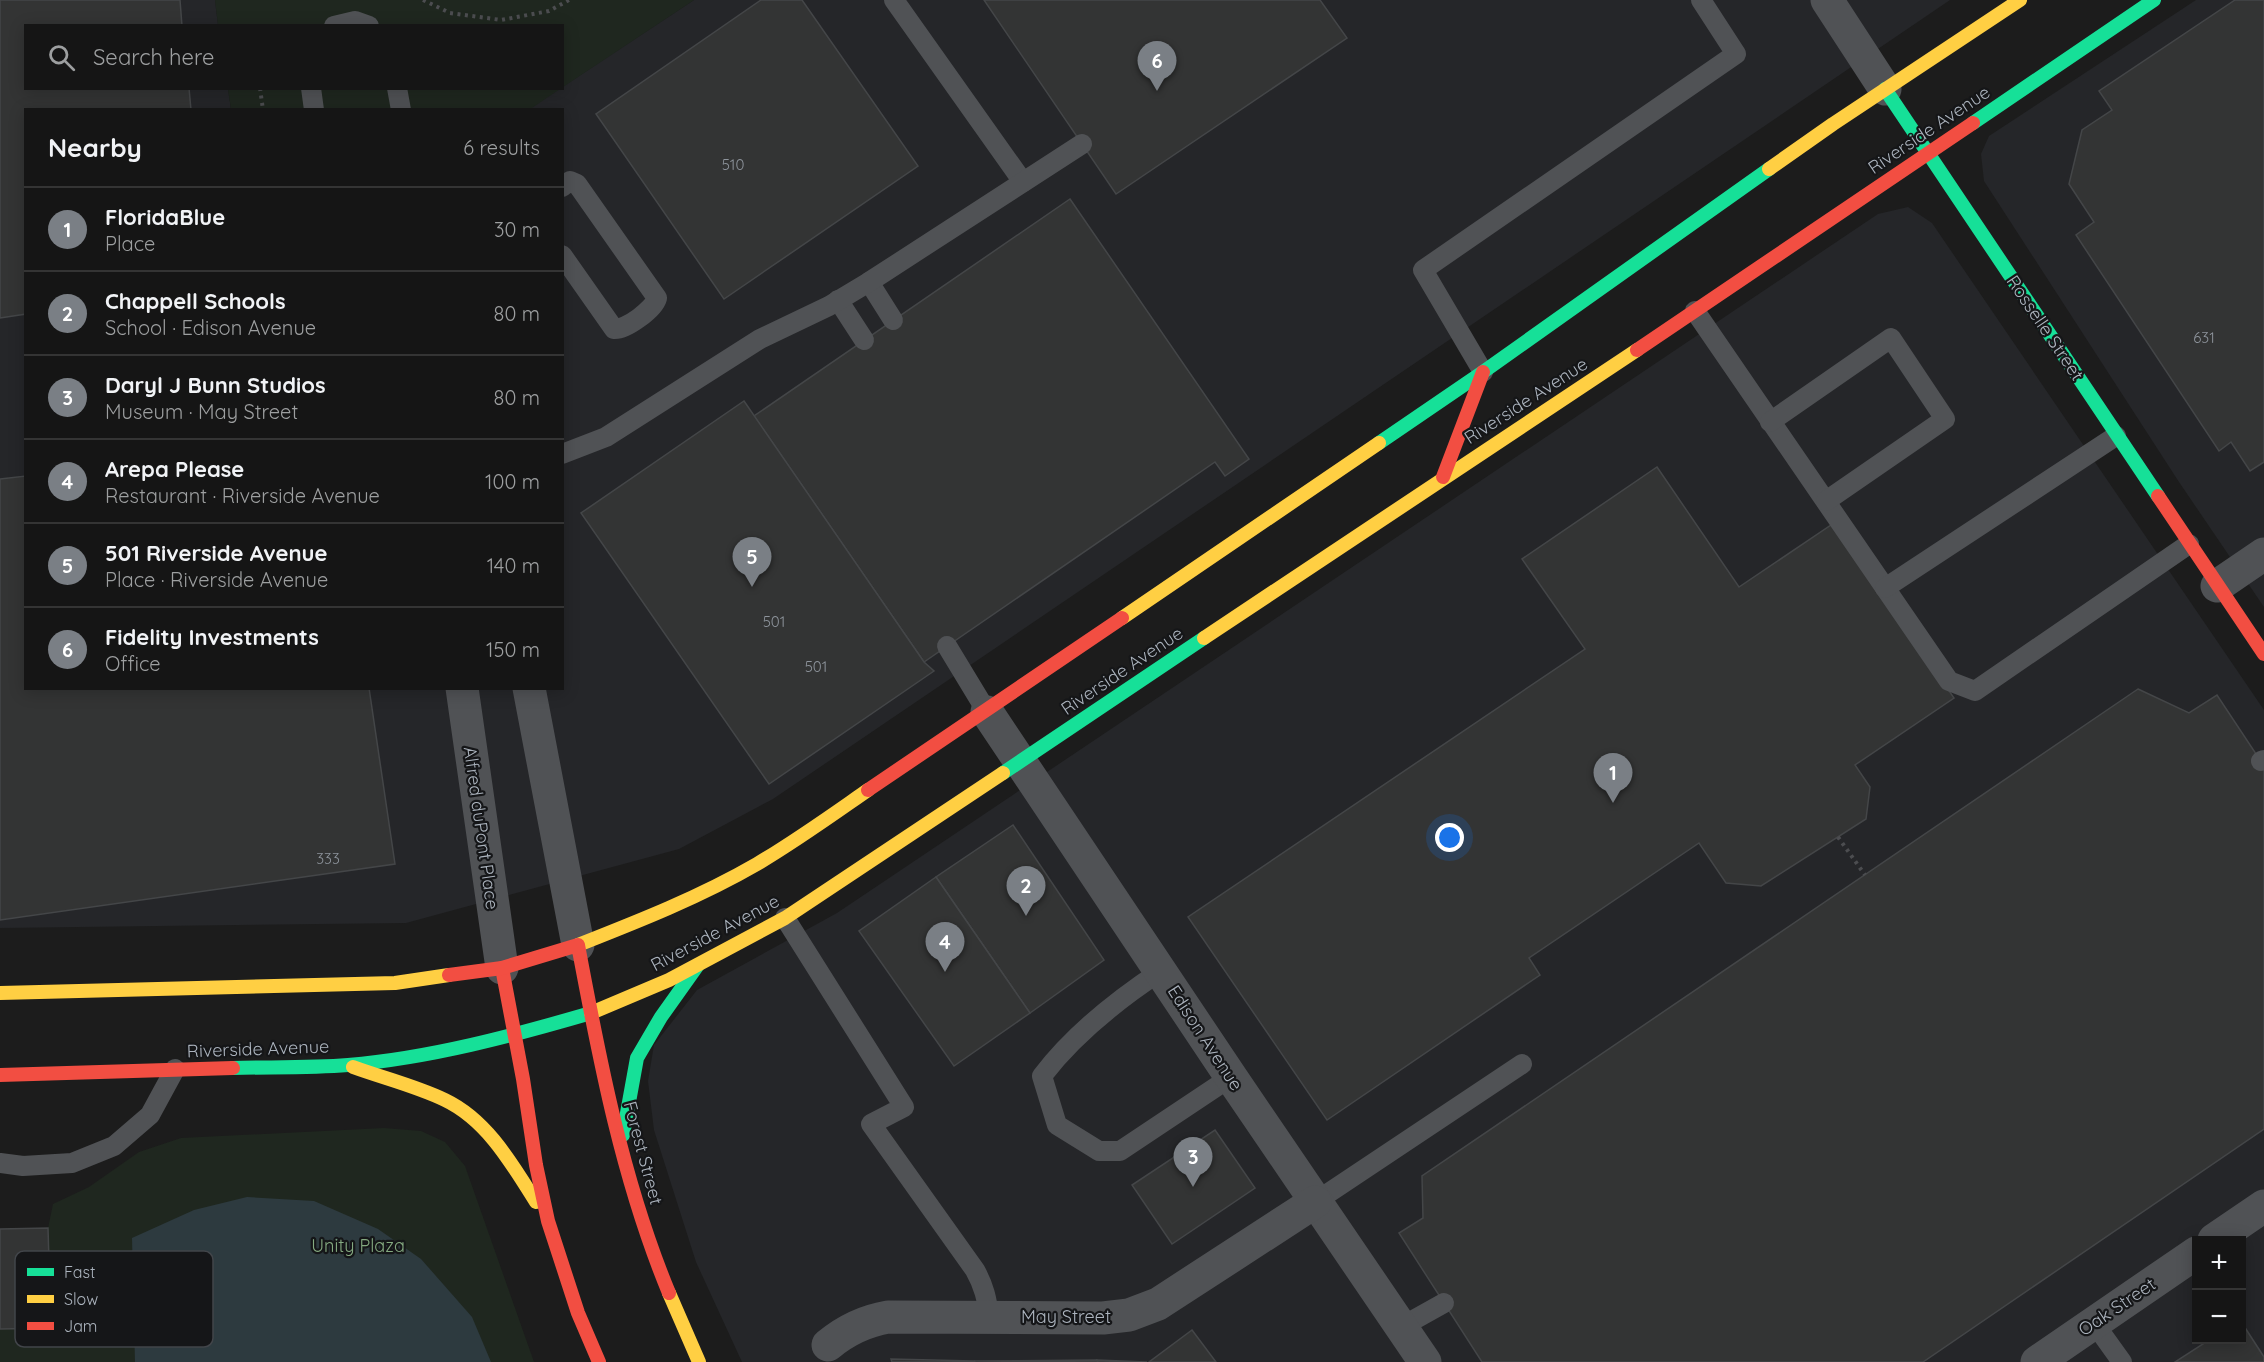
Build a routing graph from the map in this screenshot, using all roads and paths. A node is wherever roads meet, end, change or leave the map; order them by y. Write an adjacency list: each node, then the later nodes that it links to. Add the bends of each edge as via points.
1 (423, 0): 2 (path, via 450,14 501,20 549,11)
2 (569, 0)
3 (894, 0): 19 (lane)
4 (1701, 0): 27 (lane, via 1736,54 1423,270)
5 (1827, 0): 10 (street, Rosselle Street)
6 (2020, 0): 10 (main road)
7 (2154, 0): 18 (main road, Riverside Avenue)
8 (342, 24): 9 (lane)
9 (363, 24)
10 (1885, 89): 18 (main road, Rosselle Street); 27 (main road)
11 (260, 90): 14 (path)
12 (311, 90): 15 (lane)
13 (397, 90): 16 (lane)
14 (264, 108)
15 (314, 108)
16 (401, 108)
17 (1082, 144): 19 (lane)
18 (1928, 152): 24 (main road, Riverside Avenue); 29 (main road, Rosselle Street)
19 (1023, 182): 22 (lane)
20 (564, 186): 21 (lane, via 570,181 578,184 657,298 655,306 621,329 614,329)
21 (565, 265)
22 (869, 282): 23 (lane); 25 (lane)
23 (838, 300): 26 (lane); 30 (lane, via 760,339 606,437)
24 (1695, 311): 28 (lane); 31 (main road, Riverside Avenue)
25 (893, 320)
26 (864, 340)
27 (1484, 372): 31 (main road); 41 (main road)
28 (1770, 422): 32 (lane); 32 (lane, via 1891,338 1945,419)
29 (2116, 436): 33 (main road, Rosselle Street); 36 (lane)
30 (564, 453)
31 (1443, 477): 42 (main road, Riverside Avenue)
32 (1826, 501): 36 (lane)
33 (2188, 544): 35 (main road, Rosselle Street); 36 (lane, via 1975,691 1949,681)
34 (2264, 554): 35 (street)
35 (2217, 586): 38 (main road, Rosselle Street)
36 (1885, 588)
37 (947, 646): 41 (lane)
38 (2264, 654)
39 (462, 690): 48 (street, Alfred duPont Place)
40 (529, 690): 46 (street)
41 (987, 712): 42 (street, Edison Avenue); 46 (main road, via 740,875 666,911)
42 (1019, 761): 45 (main road, Riverside Avenue); 49 (street, Edison Avenue)
43 (1838, 837): 44 (path)
44 (1865, 875)
45 (785, 918): 47 (main road, Riverside Avenue); 66 (lane, via 904,1107 871,1124 983,1283)
46 (578, 945): 48 (main road); 51 (main road, Forest Street)
47 (698, 965): 51 (main road, Riverside Avenue); 58 (main road, via 637,1058)
48 (502, 968): 50 (main road, via 394,983); 52 (main road)
49 (1161, 971): 57 (street, Edison Avenue); 57 (lane, via 1130,991 1062,1050 1042,1076 1058,1125 1099,1151 1120,1151)
50 (0, 993)
51 (591, 1013): 52 (main road, Riverside Avenue); 58 (main road, Forest Street)
52 (515, 1035): 54 (main road, Riverside Avenue, via 437,1052); 62 (main road)
53 (1522, 1064): 60 (lane)
54 (347, 1065): 55 (main road, Riverside Avenue); 62 (main road, via 446,1100 479,1124 502,1148)
55 (175, 1069): 56 (main road, Riverside Avenue); 59 (lane, via 150,1115 114,1146 72,1163)
56 (0, 1075)
57 (1231, 1077): 60 (street, Edison Avenue)
58 (621, 1145): 71 (main road, Forest Street, via 653,1252)
59 (0, 1163)
60 (1315, 1202): 66 (street, May Street, via 1145,1310 1103,1318); 68 (street, Edison Avenue)
61 (2263, 1210): 63 (street)
62 (548, 1221): 70 (main road, via 574,1303)
63 (2221, 1236)
64 (2192, 1256): 67 (street, Oak Street)
65 (1444, 1303): 68 (lane)
66 (989, 1317): 69 (street, May Street, via 888,1317 861,1324 838,1336)
67 (2094, 1323): 73 (street, Oak Street); 74 (lane)
68 (1401, 1327): 72 (street, Edison Avenue)
69 (831, 1353)
70 (600, 1362)
71 (699, 1362)
72 (1425, 1362)
73 (2037, 1362)
74 (2122, 1362)

